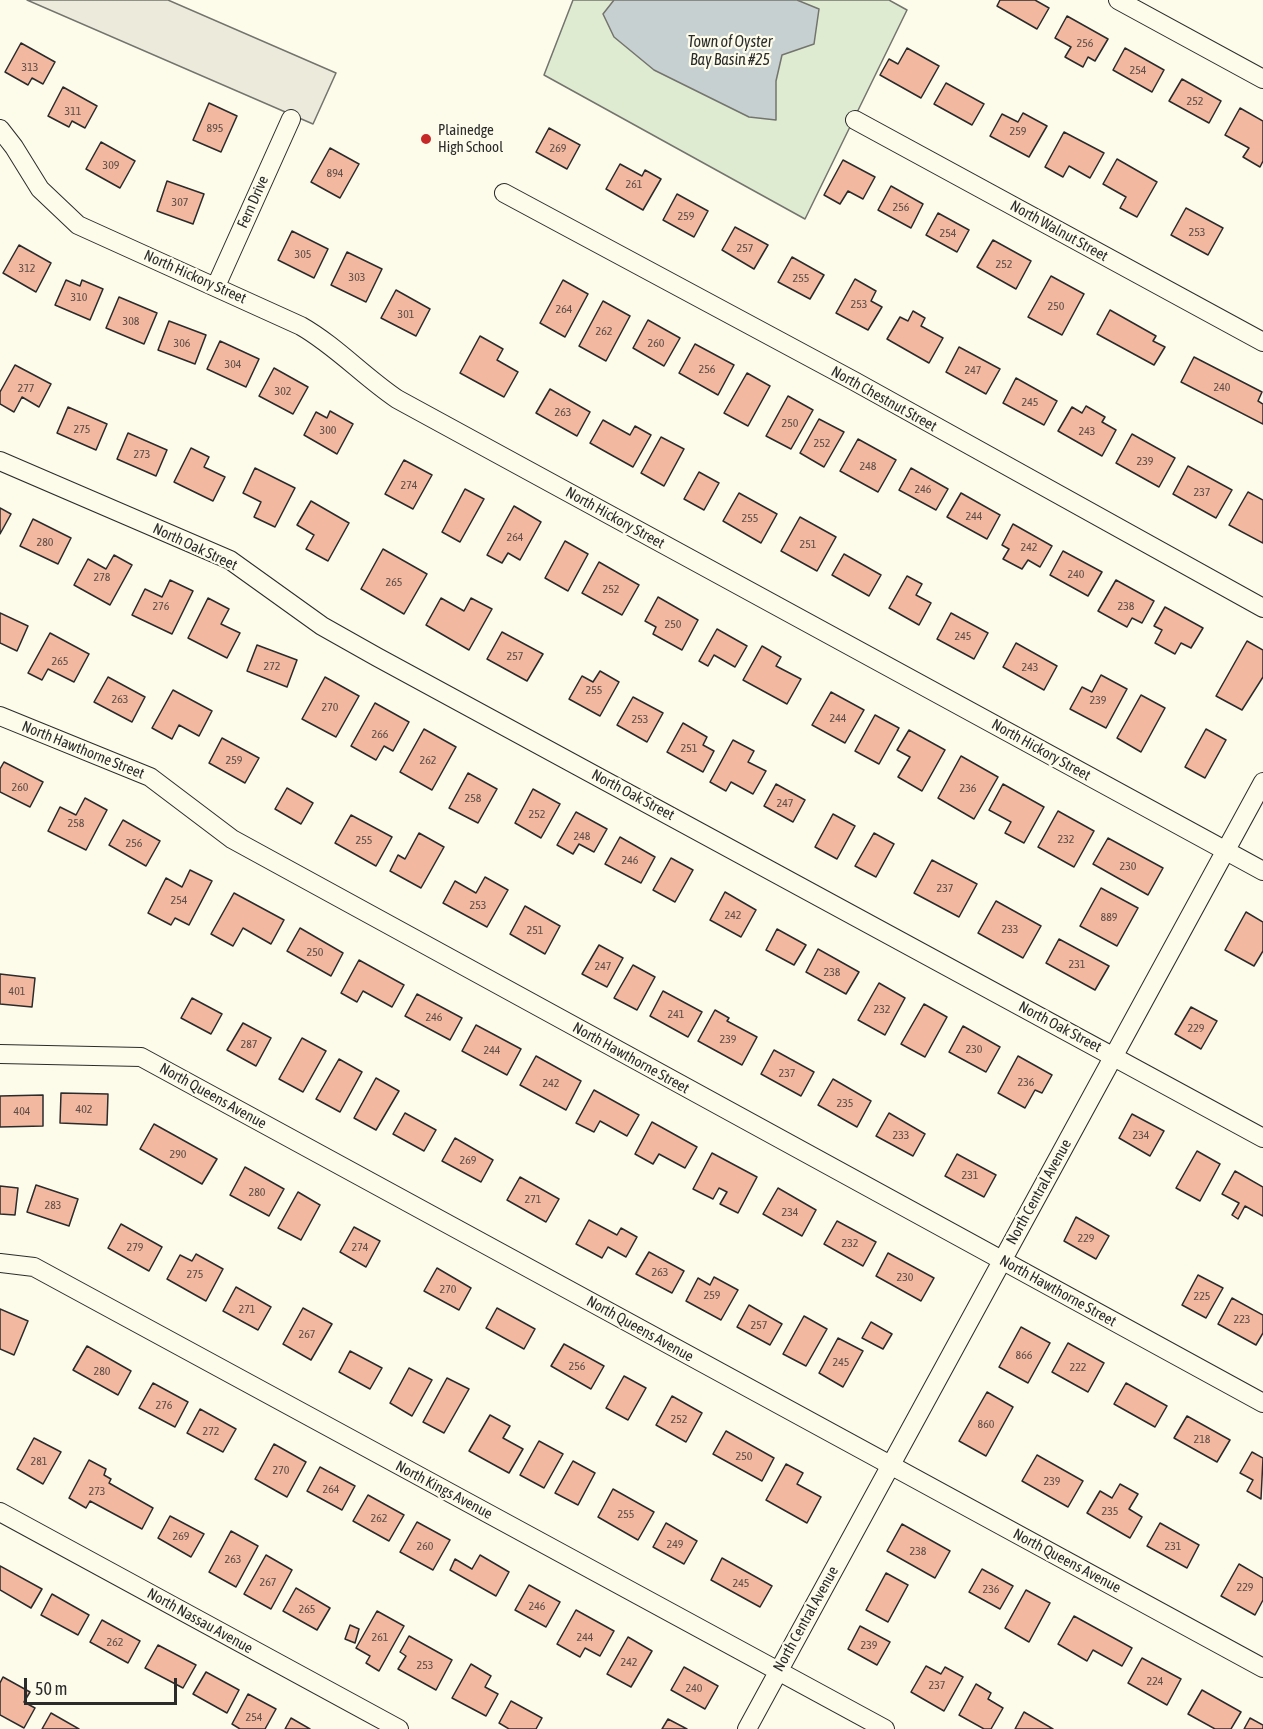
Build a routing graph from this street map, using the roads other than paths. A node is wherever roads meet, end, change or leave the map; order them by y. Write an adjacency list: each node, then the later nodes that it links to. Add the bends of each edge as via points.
1 (1118, 0): 2 (street)
2 (1263, 79)
3 (291, 118): 7 (street, Fern Drive)
4 (855, 120): 8 (street, North Walnut Street)
5 (0, 129): 7 (street, North Hickory Street, via 40,189 78,225)
6 (504, 193): 10 (street, North Chestnut Street)
7 (216, 286): 13 (street, North Hickory Street, via 327,340 396,399)
8 (1263, 342)
9 (0, 461): 16 (street, North Oak Street, via 230,560 322,626 368,652)
10 (1263, 608)
11 (0, 716): 18 (street, North Hawthorne Street, via 150,777 232,839)
12 (1263, 782): 13 (street, North Central Avenue)
13 (1226, 851): 14 (street, North Hickory Street); 16 (street, North Central Avenue)
14 (1263, 871)
15 (0, 1054): 21 (street, North Queens Avenue, via 141,1057)
16 (1113, 1056): 17 (street, North Oak Street); 18 (street, North Central Avenue)
17 (1263, 1138)
18 (1001, 1260): 20 (street, North Hawthorne Street); 21 (street, North Central Avenue)
19 (0, 1263): 24 (street, North Kings Avenue, via 34,1267)
20 (1263, 1403)
21 (890, 1466): 23 (street, North Queens Avenue); 24 (street, North Central Avenue)
22 (0, 1512): 25 (street, North Nassau Avenue)
23 (1263, 1668)
24 (778, 1671): 26 (street, North Central Avenue); 27 (street, North Kings Avenue)
25 (399, 1729)
26 (747, 1729)
27 (885, 1729)

